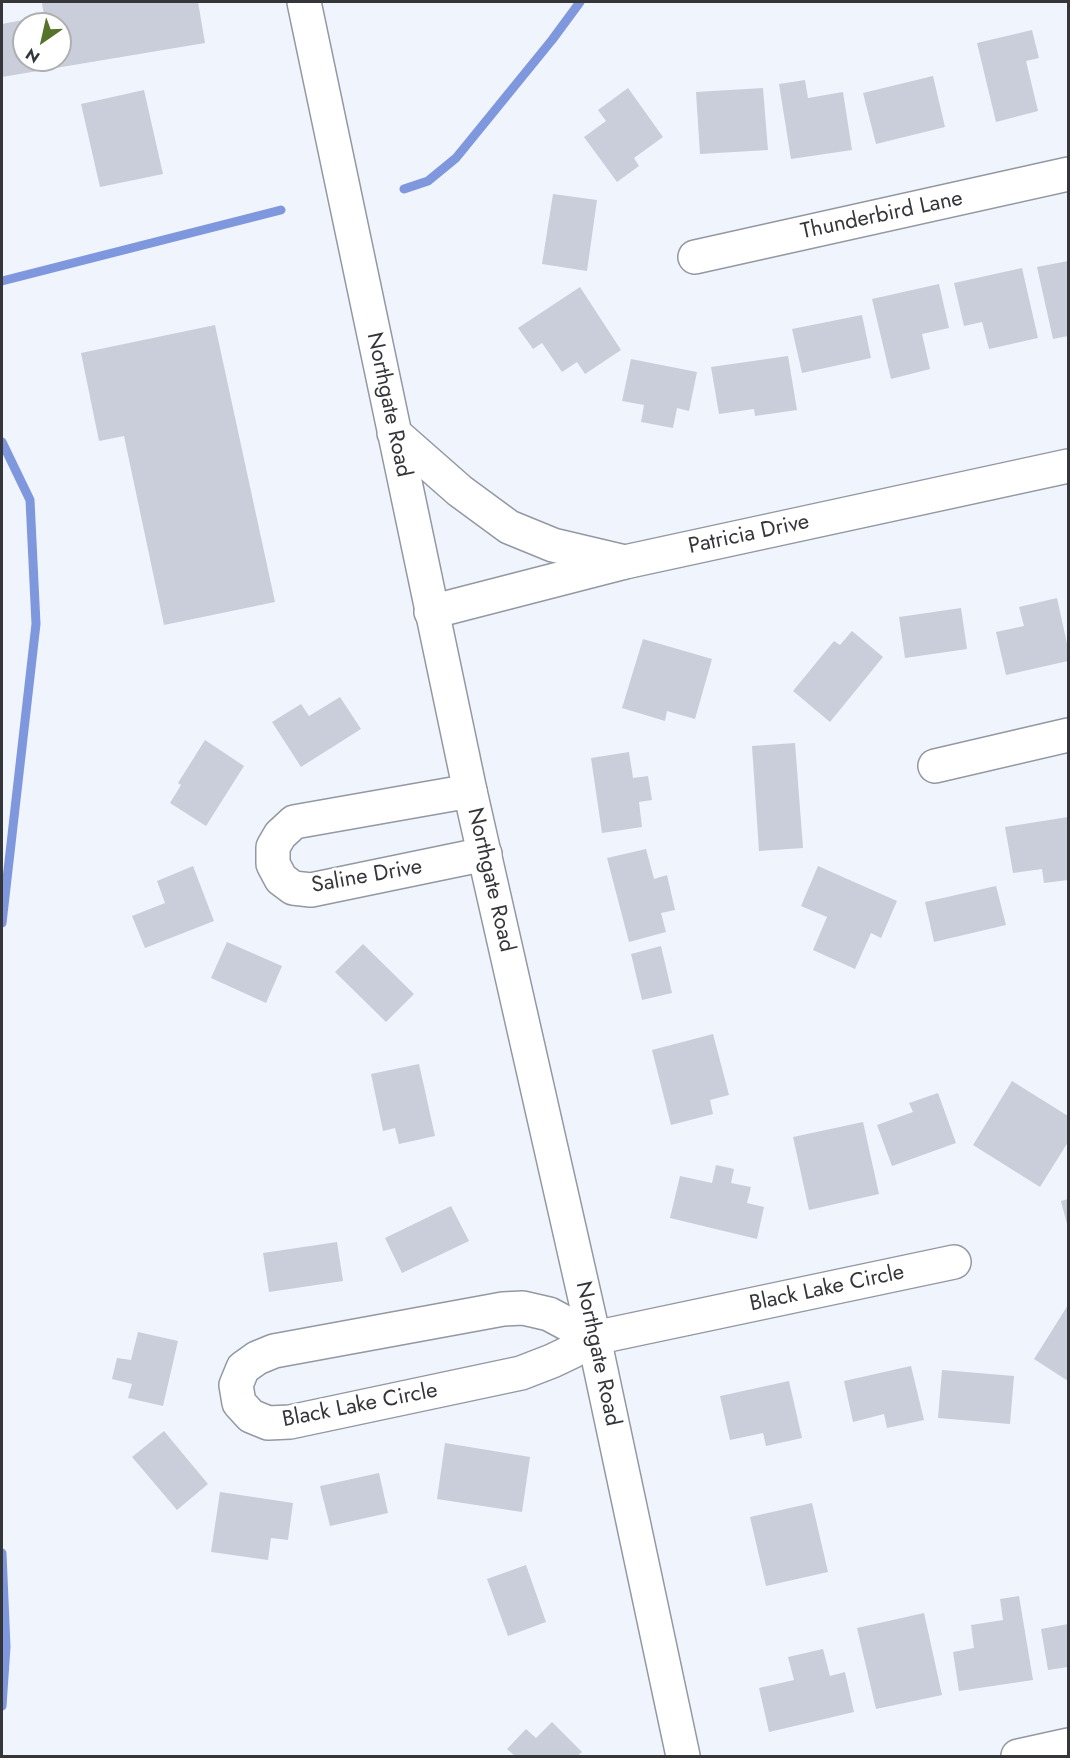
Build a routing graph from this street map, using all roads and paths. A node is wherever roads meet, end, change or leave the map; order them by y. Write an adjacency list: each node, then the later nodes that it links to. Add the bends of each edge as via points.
1 (304, 2): 4 (street, Northgate Road)
2 (1068, 174): 3 (street, Thunderbird Lane)
3 (695, 256)
4 (394, 433): 6 (street, via 460,491 509,526 554,545); 7 (street, Northgate Road)
5 (1068, 466): 6 (street, Patricia Drive)
6 (625, 562): 7 (street, Patricia Drive)
7 (431, 612): 10 (street, Northgate Road)
8 (1068, 735): 9 (street)
9 (935, 766)
10 (470, 790): 11 (street, Northgate Road); 11 (street, Saline Drive, via 294,822 273,847 273,864 280,879 293,888 311,890)
11 (485, 854): 13 (street, Northgate Road)
12 (954, 1262): 13 (street, Black Lake Circle)
13 (594, 1338): 13 (street, Black Lake Circle, via 549,1314 523,1308 503,1309 274,1351 243,1368 236,1385 239,1403 251,1416 268,1424 290,1422 520,1373); 15 (street, Northgate Road)
14 (1068, 1745): 16 (street)
15 (683, 1756)
16 (1018, 1756)

